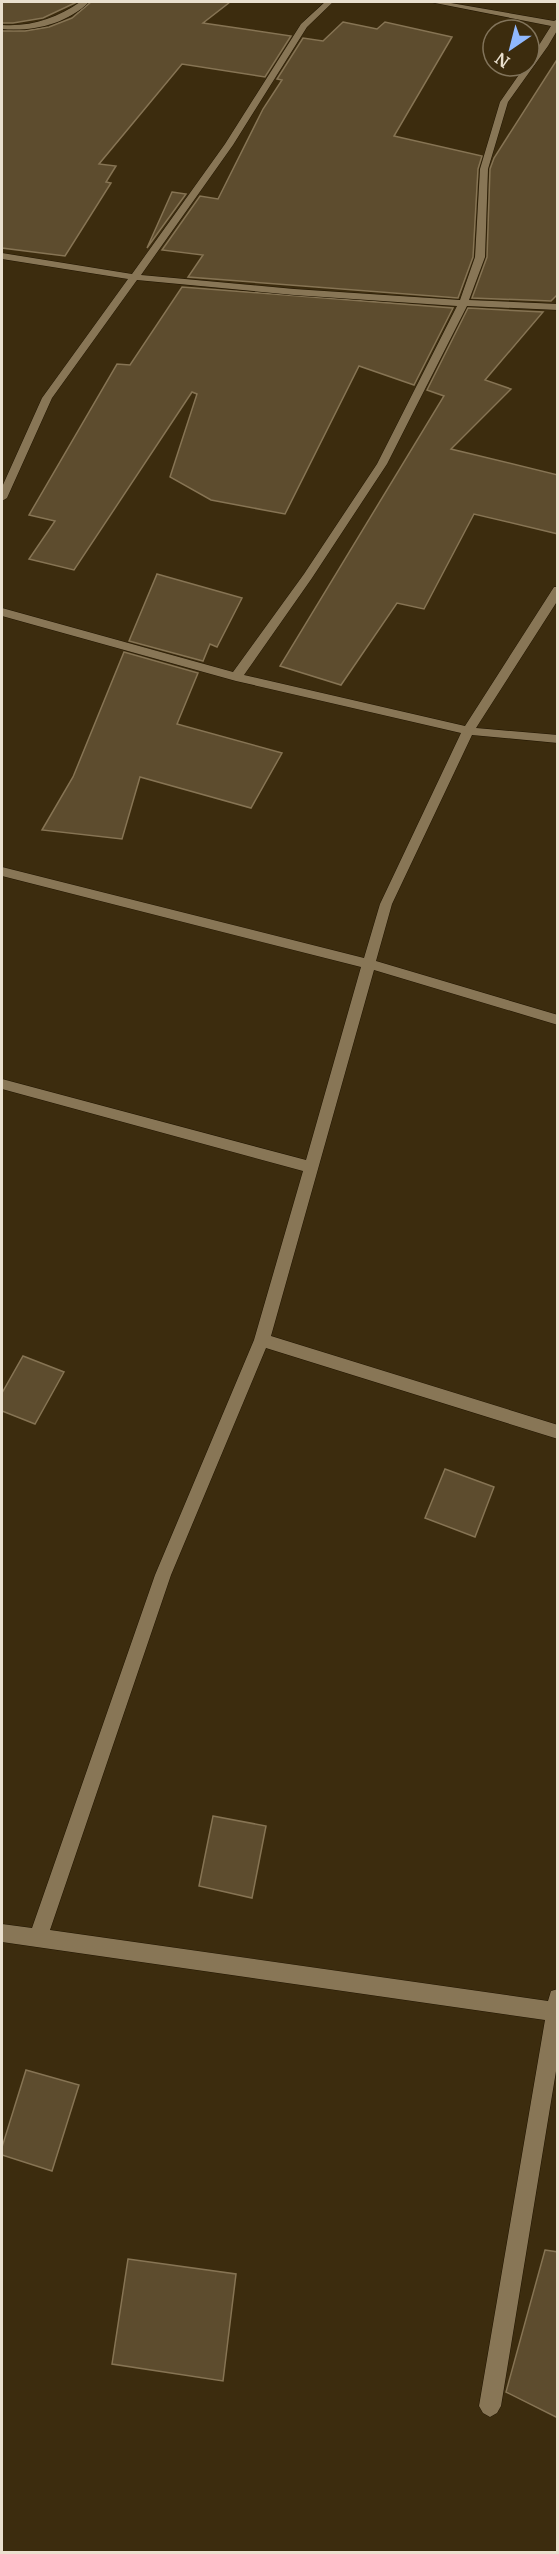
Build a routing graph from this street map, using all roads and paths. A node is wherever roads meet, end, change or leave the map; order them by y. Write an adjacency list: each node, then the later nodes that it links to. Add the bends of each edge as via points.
1 (85, 2): 5 (street, via 46,24)
2 (329, 2): 7 (street, via 304,26 229,145)
3 (434, 2): 4 (street)
4 (557, 23): 8 (street, via 504,102 484,169 480,257)
5 (2, 27)
6 (2, 256): 7 (street)
7 (134, 277): 8 (street); 10 (street, via 47,398)
8 (463, 304): 9 (street); 13 (street, via 382,465)
9 (558, 307)
10 (2, 498)
11 (558, 590): 14 (street)
12 (2, 612): 13 (street)
13 (236, 677): 14 (street)
14 (468, 730): 15 (street); 17 (street, via 386,904)
15 (558, 739)
16 (2, 871): 17 (street)
17 (369, 964): 18 (street); 20 (street)
18 (558, 1020)
19 (2, 1084): 20 (street)
20 (311, 1167): 21 (street)
21 (262, 1340): 22 (street); 24 (street, via 163,1575)
22 (558, 1431)
23 (2, 1933): 24 (street)
24 (39, 1938): 25 (street)
25 (556, 2007): 26 (street)
26 (490, 2406)

